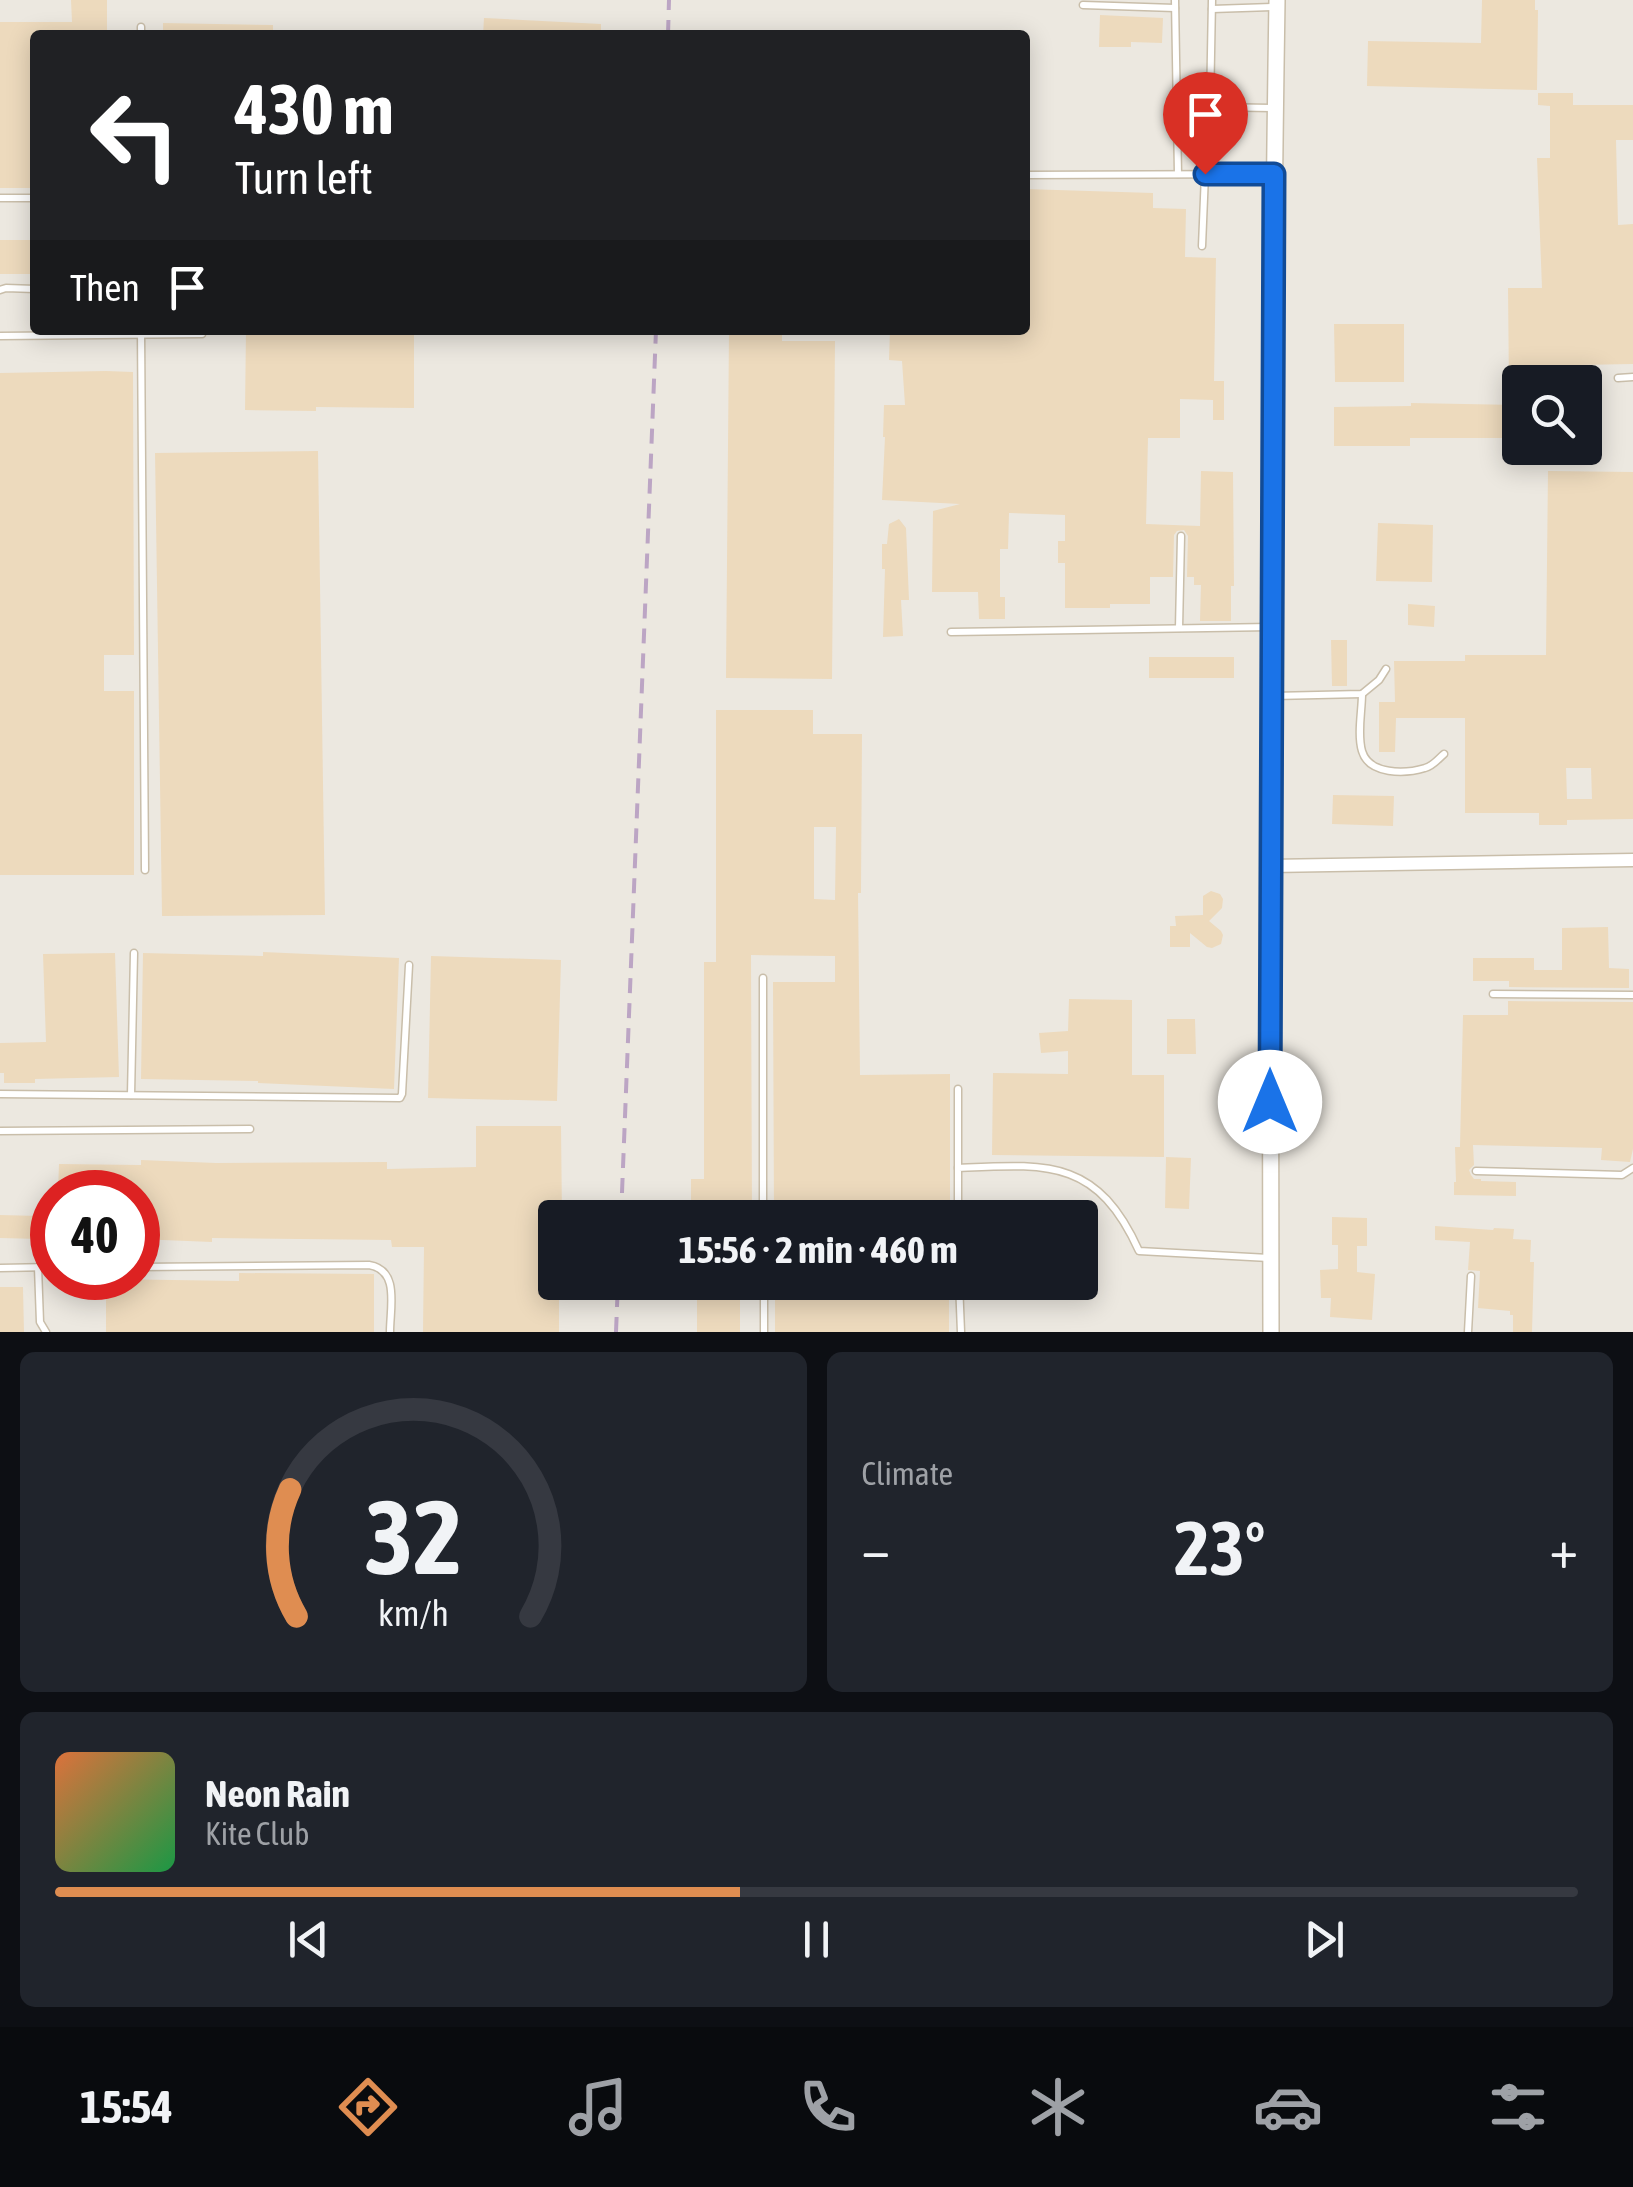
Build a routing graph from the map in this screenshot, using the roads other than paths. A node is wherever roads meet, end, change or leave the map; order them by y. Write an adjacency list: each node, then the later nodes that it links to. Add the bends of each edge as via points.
1 (1277, 3): 3 (lane); 5 (street)
2 (1175, 4): 4 (lane); 6 (lane)
3 (1212, 4): 5 (lane, via 1210,107)
4 (1082, 5)
5 (1276, 108): 8 (street)
6 (1178, 174): 7 (lane); 9 (lane)
7 (1205, 174): 8 (lane); 12 (lane)
8 (1274, 174): 21 (street)
9 (1030, 175)
10 (0, 198): 11 (lane)
11 (30, 198)
12 (1202, 246)
13 (30, 289): 14 (lane)
14 (0, 290)
15 (35, 335): 17 (lane)
16 (140, 335): 30 (lane)
17 (0, 336)
18 (1633, 377): 19 (lane)
19 (1618, 378)
20 (1182, 536): 22 (lane)
21 (1272, 627): 22 (lane); 26 (street)
22 (1179, 628): 23 (lane)
23 (951, 632)
24 (1386, 670): 25 (lane)
25 (1362, 694): 26 (lane); 27 (lane, via 1362,750 1369,764 1407,771 1429,768)
26 (1272, 696): 29 (street)
27 (1444, 754)
28 (1633, 860): 29 (street)
29 (1270, 866): 46 (street)
30 (145, 870)
31 (134, 953): 38 (lane)
32 (409, 965): 38 (lane, via 400,1098)
33 (763, 978): 44 (lane)
34 (1493, 994): 35 (lane)
35 (1633, 995)
36 (958, 1089): 41 (lane)
37 (0, 1094): 38 (lane)
38 (131, 1095)
39 (250, 1129): 40 (lane)
40 (0, 1131)
41 (958, 1168): 45 (lane); 46 (lane, via 1042,1166 1074,1175 1106,1196 1139,1251)
42 (1633, 1168): 43 (lane, via 1622,1175)
43 (1476, 1171)
44 (764, 1200)
45 (958, 1200)
46 (1270, 1258): 58 (street)
47 (160, 1266): 55 (lane, via 380,1267 391,1283)
48 (30, 1267): 49 (lane)
49 (0, 1268)
50 (1471, 1276): 59 (lane)
51 (39, 1300): 54 (lane)
52 (764, 1300): 56 (lane)
53 (959, 1300): 57 (lane)
54 (46, 1332)
55 (390, 1332)
56 (764, 1332)
57 (960, 1332)
58 (1271, 1332)
59 (1468, 1332)

